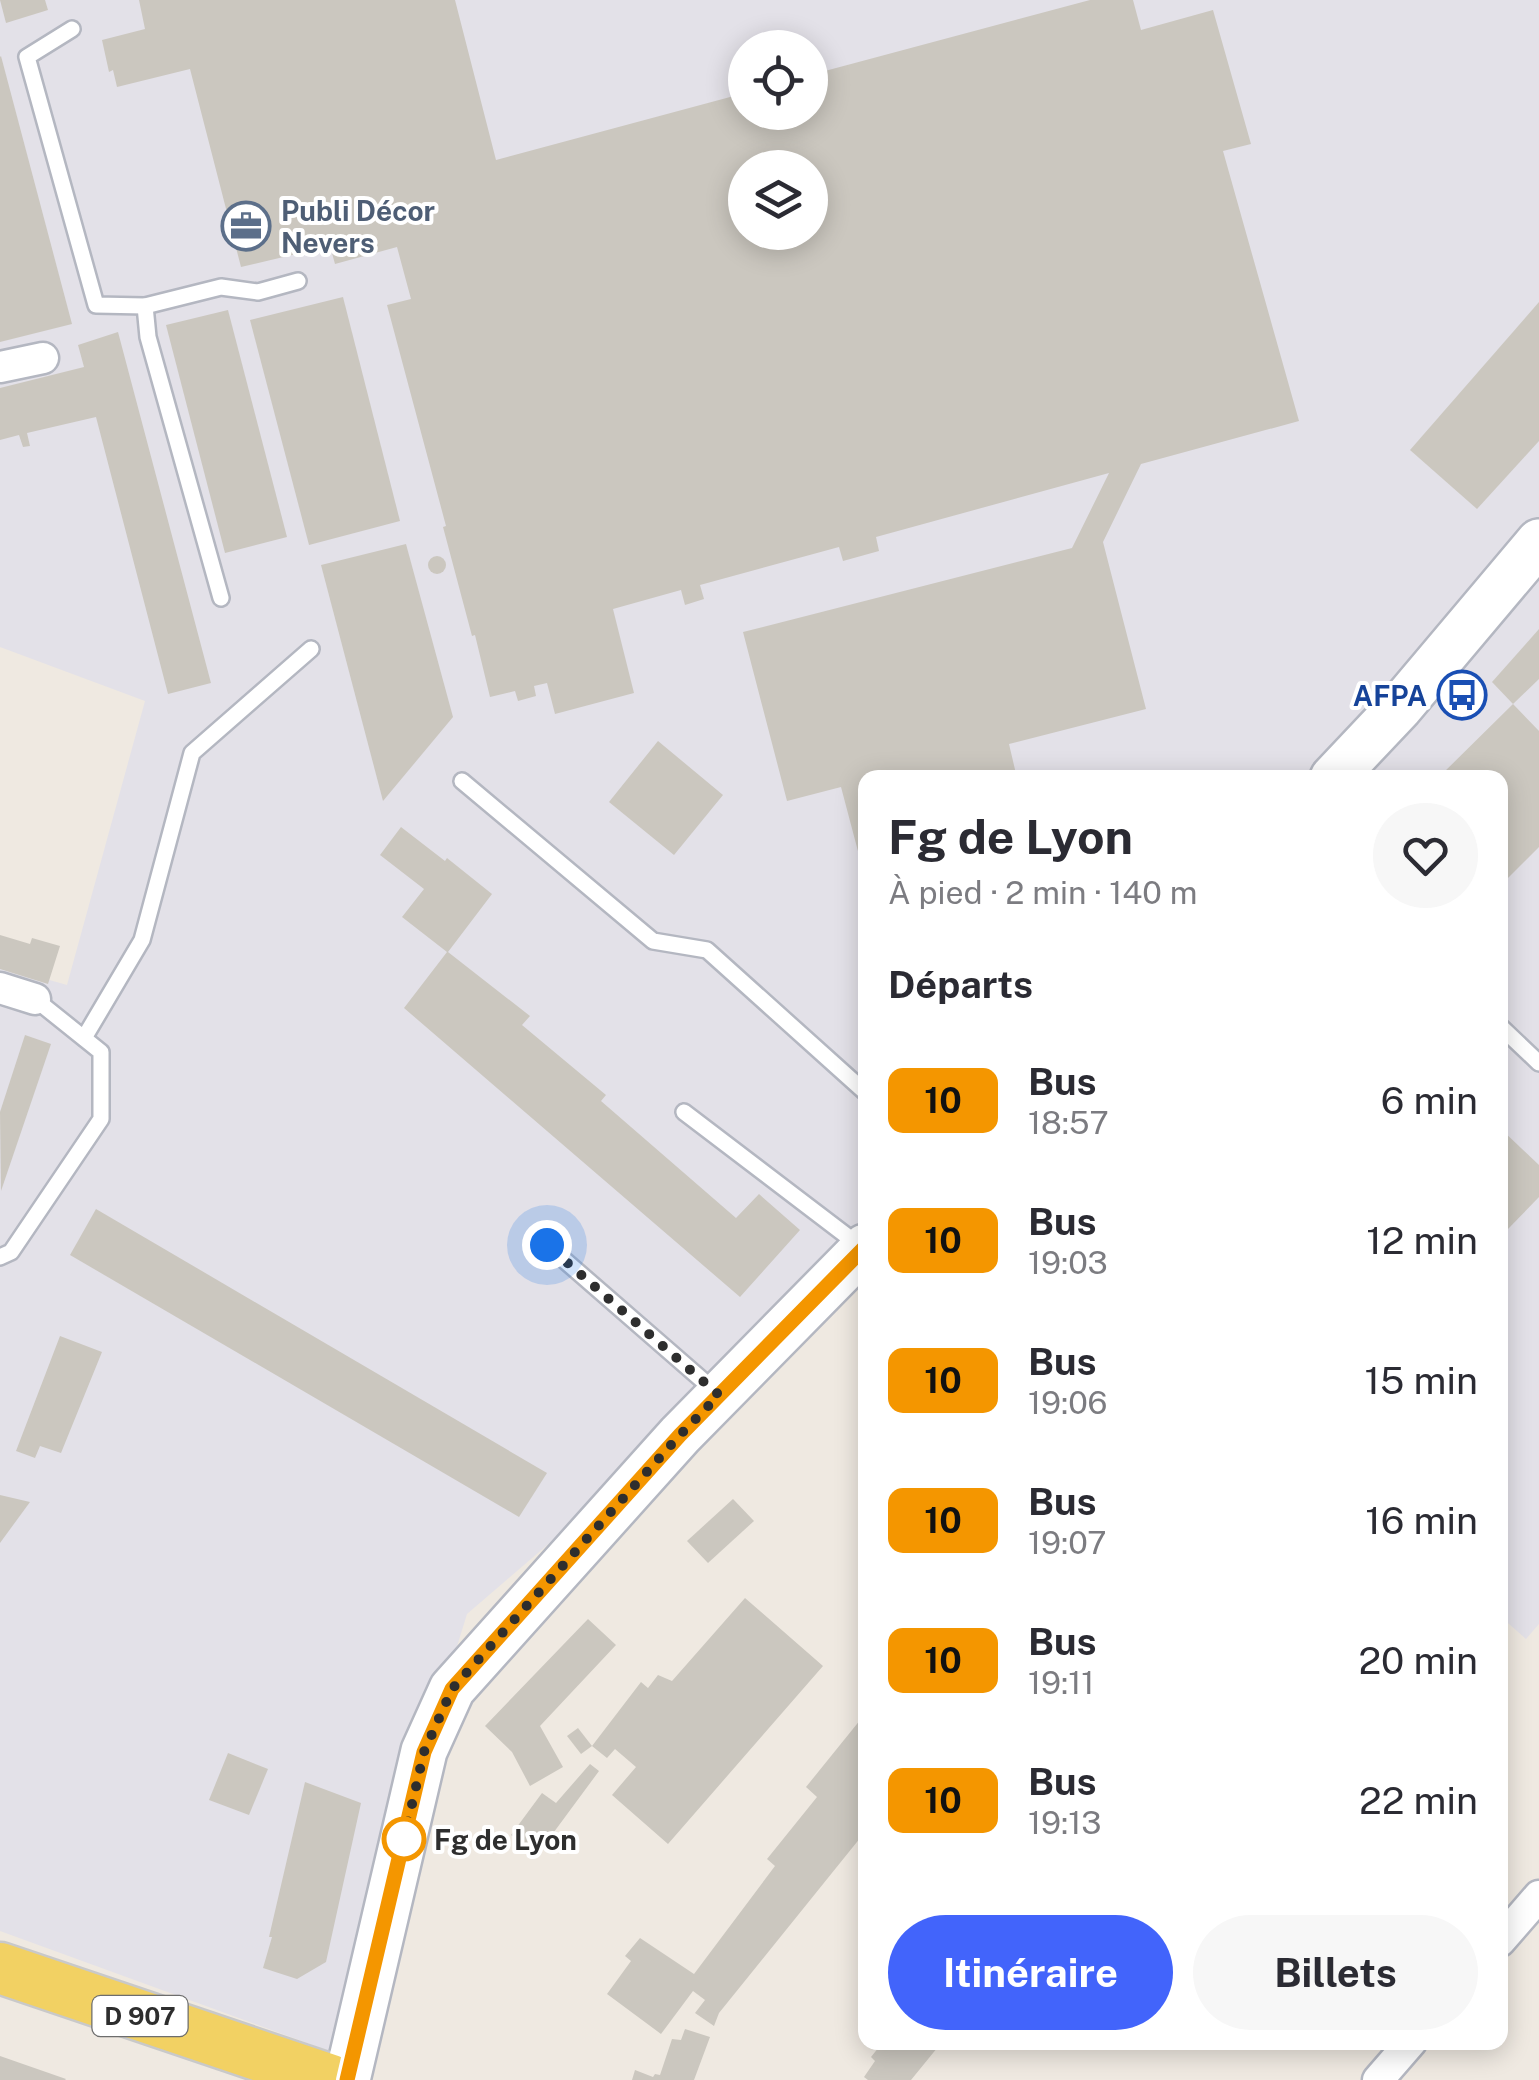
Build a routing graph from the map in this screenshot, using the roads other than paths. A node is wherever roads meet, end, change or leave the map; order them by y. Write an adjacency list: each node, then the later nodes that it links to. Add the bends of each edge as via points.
1 (72, 29): 3 (lane, via 28,57 96,306)
2 (298, 281): 3 (lane, via 258,292 221,287)
3 (145, 306): 7 (lane)
4 (43, 358): 5 (street)
5 (0, 367)
6 (1539, 542): 9 (main road)
7 (221, 598)
8 (311, 649): 14 (lane, via 192,753 142,940)
9 (1340, 770)
10 (462, 781): 16 (lane, via 653,941 707,950)
11 (0, 988): 12 (street)
12 (35, 999): 14 (lane)
13 (1508, 1034): 15 (lane)
14 (84, 1038): 21 (lane, via 101,1052 101,1119 11,1252)
15 (1539, 1063)
16 (858, 1086)
17 (684, 1112): 18 (lane)
18 (858, 1243)
19 (547, 1245): 22 (lane)
20 (858, 1254): 22 (main road)
21 (0, 1256)
22 (719, 1395): 28 (main road, via 452,1689 424,1752)
23 (1539, 1896): 24 (street)
24 (1508, 1932)
25 (0, 1968): 27 (main road, D 907)
26 (1404, 2050): 29 (street)
27 (331, 2080)
28 (347, 2080)
29 (1378, 2080)

